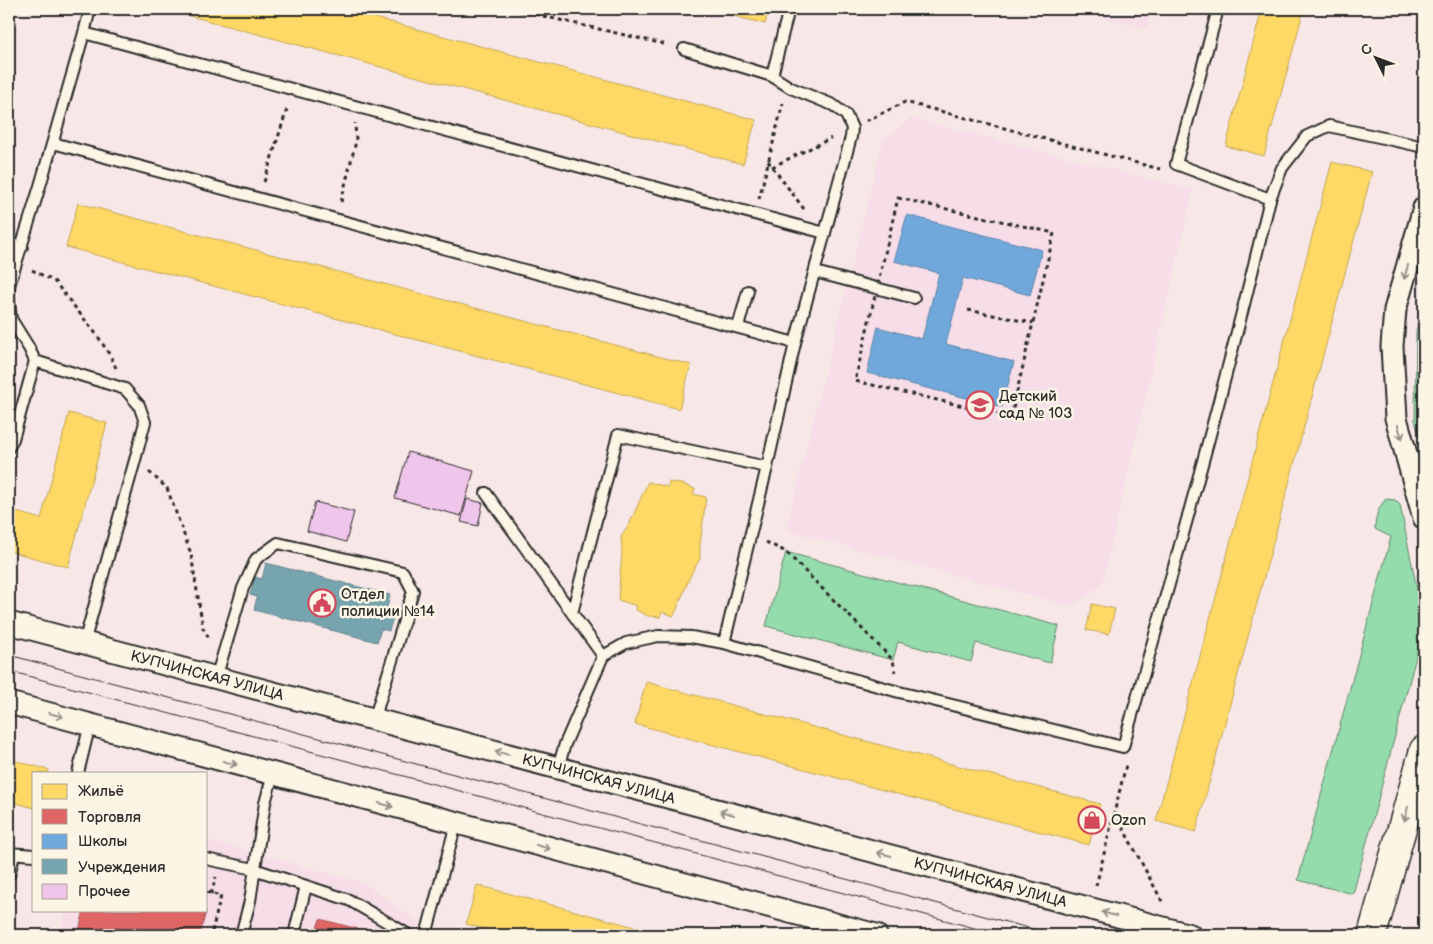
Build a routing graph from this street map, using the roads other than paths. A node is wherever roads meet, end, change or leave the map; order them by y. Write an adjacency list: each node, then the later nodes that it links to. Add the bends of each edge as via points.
1 (90, 9): 4 (lane)
2 (789, 9): 6 (lane)
3 (1218, 9): 9 (lane, via 1176,164)
4 (84, 33): 7 (lane); 11 (lane)
5 (684, 49): 6 (lane)
6 (772, 76): 11 (lane, via 787,86 833,105 846,115 852,128)
7 (52, 143): 13 (lane); 18 (lane)
8 (1424, 147): 9 (lane, via 1329,126 1307,136 1282,168)
9 (1270, 198): 28 (lane, via 1242,316 1123,747 899,692)
10 (1424, 208): 24 (street, one-way to 24, via 1395,310 1392,346 1396,418)
11 (823, 232): 14 (lane)
12 (9, 243): 13 (lane)
13 (22, 247): 17 (lane, via 9,286)
14 (815, 272): 16 (lane); 19 (lane)
15 (748, 291): 18 (lane)
16 (914, 298)
17 (10, 319): 20 (lane)
18 (738, 327): 19 (lane)
19 (795, 343): 22 (lane)
20 (35, 361): 21 (lane); 27 (lane, via 125,389 139,405 145,422)
21 (9, 448)
22 (767, 467): 25 (lane, via 618,435); 28 (lane)
23 (486, 493): 25 (lane)
24 (1424, 518)
25 (572, 614): 29 (lane)
26 (9, 623): 27 (street, КУПЧИНСКАЯ УЛИЦА)
27 (84, 643): 30 (street, КУПЧИНСКАЯ УЛИЦА)
28 (724, 643): 29 (lane, via 658,636 626,643)
29 (603, 656): 35 (lane, via 564,744)
30 (216, 678): 32 (street, КУПЧИНСКАЯ УЛИЦА); 32 (lane, via 243,588 256,559 278,543 403,572 413,592)
31 (9, 703): 33 (street, one-way to 33)
32 (374, 720): 35 (street, КУПЧИНСКАЯ УЛИЦА, one-way to 32)
33 (90, 724): 36 (lane); 37 (street, one-way to 37)
34 (1424, 750): 51 (main road, one-way to 51)
35 (558, 768): 50 (street, КУПЧИНСКАЯ УЛИЦА, one-way to 35)
36 (78, 772)
37 (273, 774): 38 (street, one-way to 38); 42 (lane)
38 (456, 824): 48 (lane); 49 (street, one-way to 49)
39 (11, 854): 40 (lane); 43 (lane)
40 (32, 855)
41 (208, 859): 42 (lane)
42 (254, 869): 44 (lane); 45 (lane)
43 (9, 875)
44 (306, 886): 46 (lane); 47 (lane, via 349,900)
45 (241, 935)
46 (294, 935)
47 (408, 935)
48 (426, 935)
49 (876, 935)
50 (1190, 935)
51 (1372, 935)

